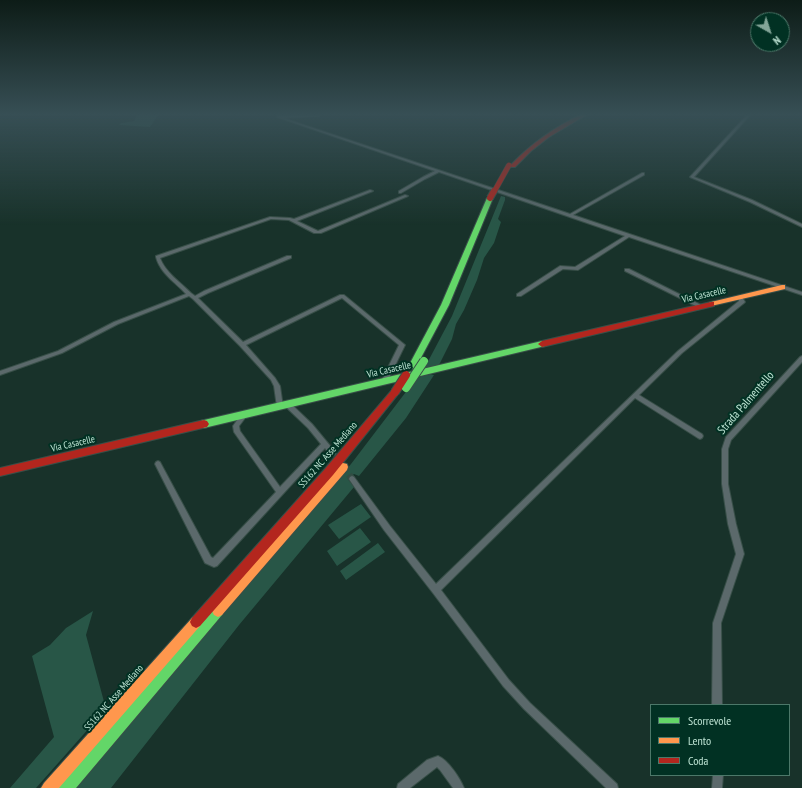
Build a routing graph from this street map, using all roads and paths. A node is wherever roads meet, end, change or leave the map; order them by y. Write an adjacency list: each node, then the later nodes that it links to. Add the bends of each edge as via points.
1 (380, 151): 4 (street)
2 (525, 151): 9 (main road, SS162 NC Asse Mediano, via 511,165)
3 (716, 151): 12 (street, via 692,177)
4 (439, 171): 7 (street); 10 (street)
5 (643, 174): 10 (street)
6 (371, 191): 11 (street)
7 (400, 192)
8 (406, 196): 11 (street, via 318,232)
9 (493, 198): 40 (main road, SS162 NC Asse Mediano, bridge, via 442,314 395,392 329,472); 41 (main road, SS162 NC Asse Mediano, bridge, via 452,307 424,361 406,388 340,471)
10 (571, 216): 13 (street)
11 (295, 220): 17 (street, via 271,218 158,257 158,261 168,273)
12 (802, 226)
13 (630, 236): 16 (street); 19 (street, via 576,269 562,267)
14 (289, 257): 20 (street)
15 (627, 270): 22 (street)
16 (782, 287): 18 (street); 21 (main road, Via Casacelle)
17 (189, 294): 20 (street); 25 (street, via 116,323 60,352)
18 (802, 294)
19 (519, 295)
20 (195, 298): 23 (street)
21 (740, 298): 22 (main road, Via Casacelle); 27 (street, via 742,302 680,352)
22 (702, 307): 26 (main road, Via Casacelle)
23 (242, 344): 26 (street, via 342,296 402,345); 28 (street, via 273,379)
24 (802, 358): 38 (street, Strada Palmentello, via 728,439 725,448 725,484 740,554 718,623)
25 (0, 374)
26 (384, 382): 28 (main road, Via Casacelle)
27 (635, 395): 30 (street); 37 (street)
28 (284, 406): 29 (main road, Via Casacelle); 31 (street, via 310,426)
29 (245, 414): 34 (main road, Via Casacelle); 36 (street, via 236,426 237,432)
30 (700, 436)
31 (325, 444): 32 (street); 36 (street)
32 (333, 453)
33 (158, 464): 36 (street, via 211,563 218,560)
34 (0, 472)
35 (352, 479): 37 (street)
36 (280, 492)
37 (436, 590): 44 (street, via 506,683)
38 (717, 704)
39 (718, 776): 45 (street)
40 (49, 788)
41 (66, 788)
42 (402, 788): 43 (street, via 438,761)
43 (459, 788)
44 (613, 788)
45 (717, 788)

